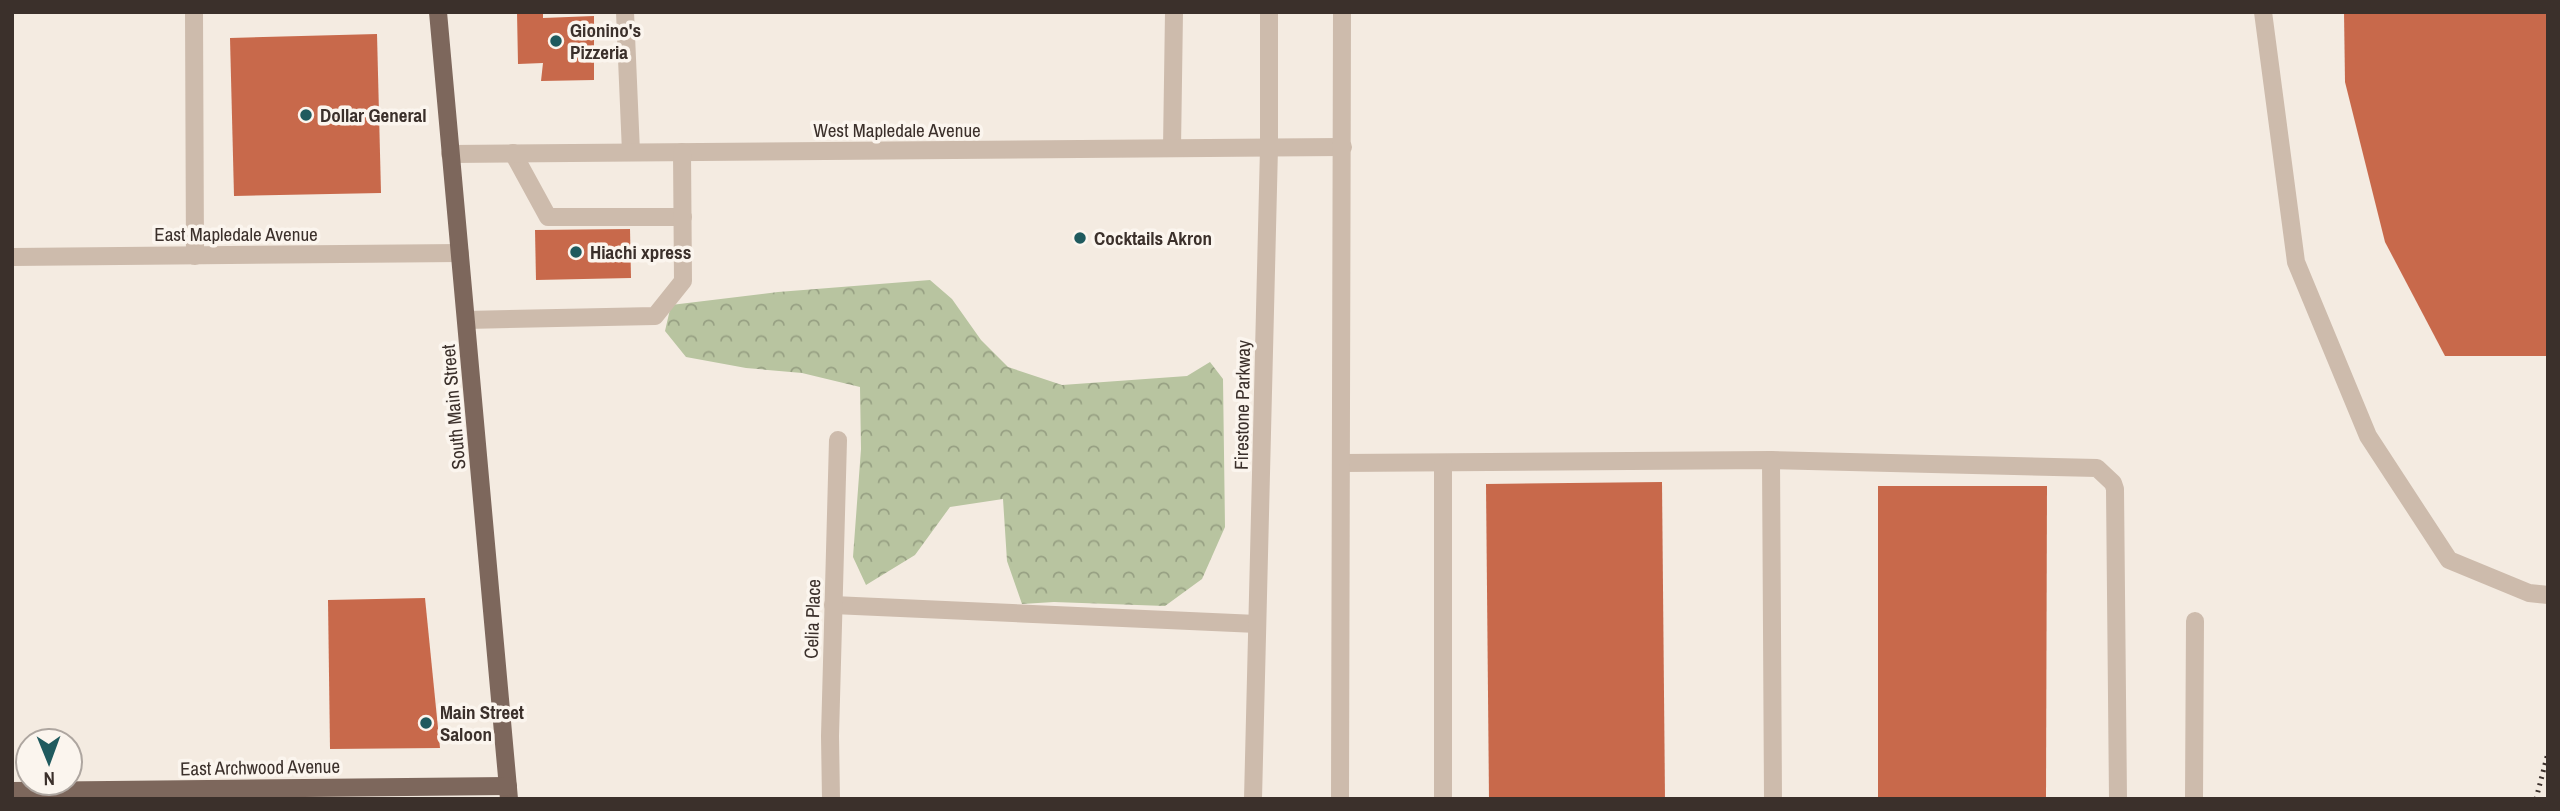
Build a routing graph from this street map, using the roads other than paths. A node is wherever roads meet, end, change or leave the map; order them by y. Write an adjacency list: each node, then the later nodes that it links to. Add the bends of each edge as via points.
1 (194, 12): 17 (street)
2 (438, 12): 14 (main road, South Main Street)
3 (1174, 12): 9 (street)
4 (1269, 12): 10 (street, Firestone Parkway)
5 (1342, 12): 8 (street)
6 (2263, 12): 24 (street, via 2296,262 2368,436 2449,560 2529,593)
7 (621, 15): 11 (street)
8 (1343, 147): 10 (street, West Mapledale Avenue); 22 (street)
9 (1171, 148): 10 (street, West Mapledale Avenue); 12 (street, West Mapledale Avenue)
10 (1269, 148): 27 (street, Firestone Parkway)
11 (631, 152): 12 (street, West Mapledale Avenue); 13 (street, West Mapledale Avenue)
12 (682, 152): 15 (street)
13 (513, 153): 14 (street, West Mapledale Avenue); 15 (street, via 548,217)
14 (450, 154): 16 (main road, South Main Street)
15 (683, 217): 19 (street, via 684,281 655,316)
16 (460, 253): 17 (street, East Mapledale Avenue); 19 (main road, South Main Street)
17 (195, 256): 18 (street, East Mapledale Avenue)
18 (12, 257)
19 (466, 320): 29 (main road, South Main Street)
20 (838, 440): 25 (street, Celia Place)
21 (1772, 460): 23 (street); 35 (street); 36 (street, via 2097,468 2109,478 2115,489)
22 (1342, 463): 23 (street); 33 (street)
23 (1443, 463): 34 (street)
24 (2548, 595)
25 (833, 605): 27 (street); 31 (street, Celia Place)
26 (2194, 621): 37 (street)
27 (1257, 624): 32 (street, Firestone Parkway)
28 (12, 791): 30 (main road, East Archwood Avenue)
29 (509, 792): 30 (main road, East Archwood Avenue)
30 (248, 794)
31 (831, 799)
32 (1252, 799)
33 (1340, 799)
34 (1443, 799)
35 (1773, 799)
36 (2118, 799)
37 (2194, 799)

